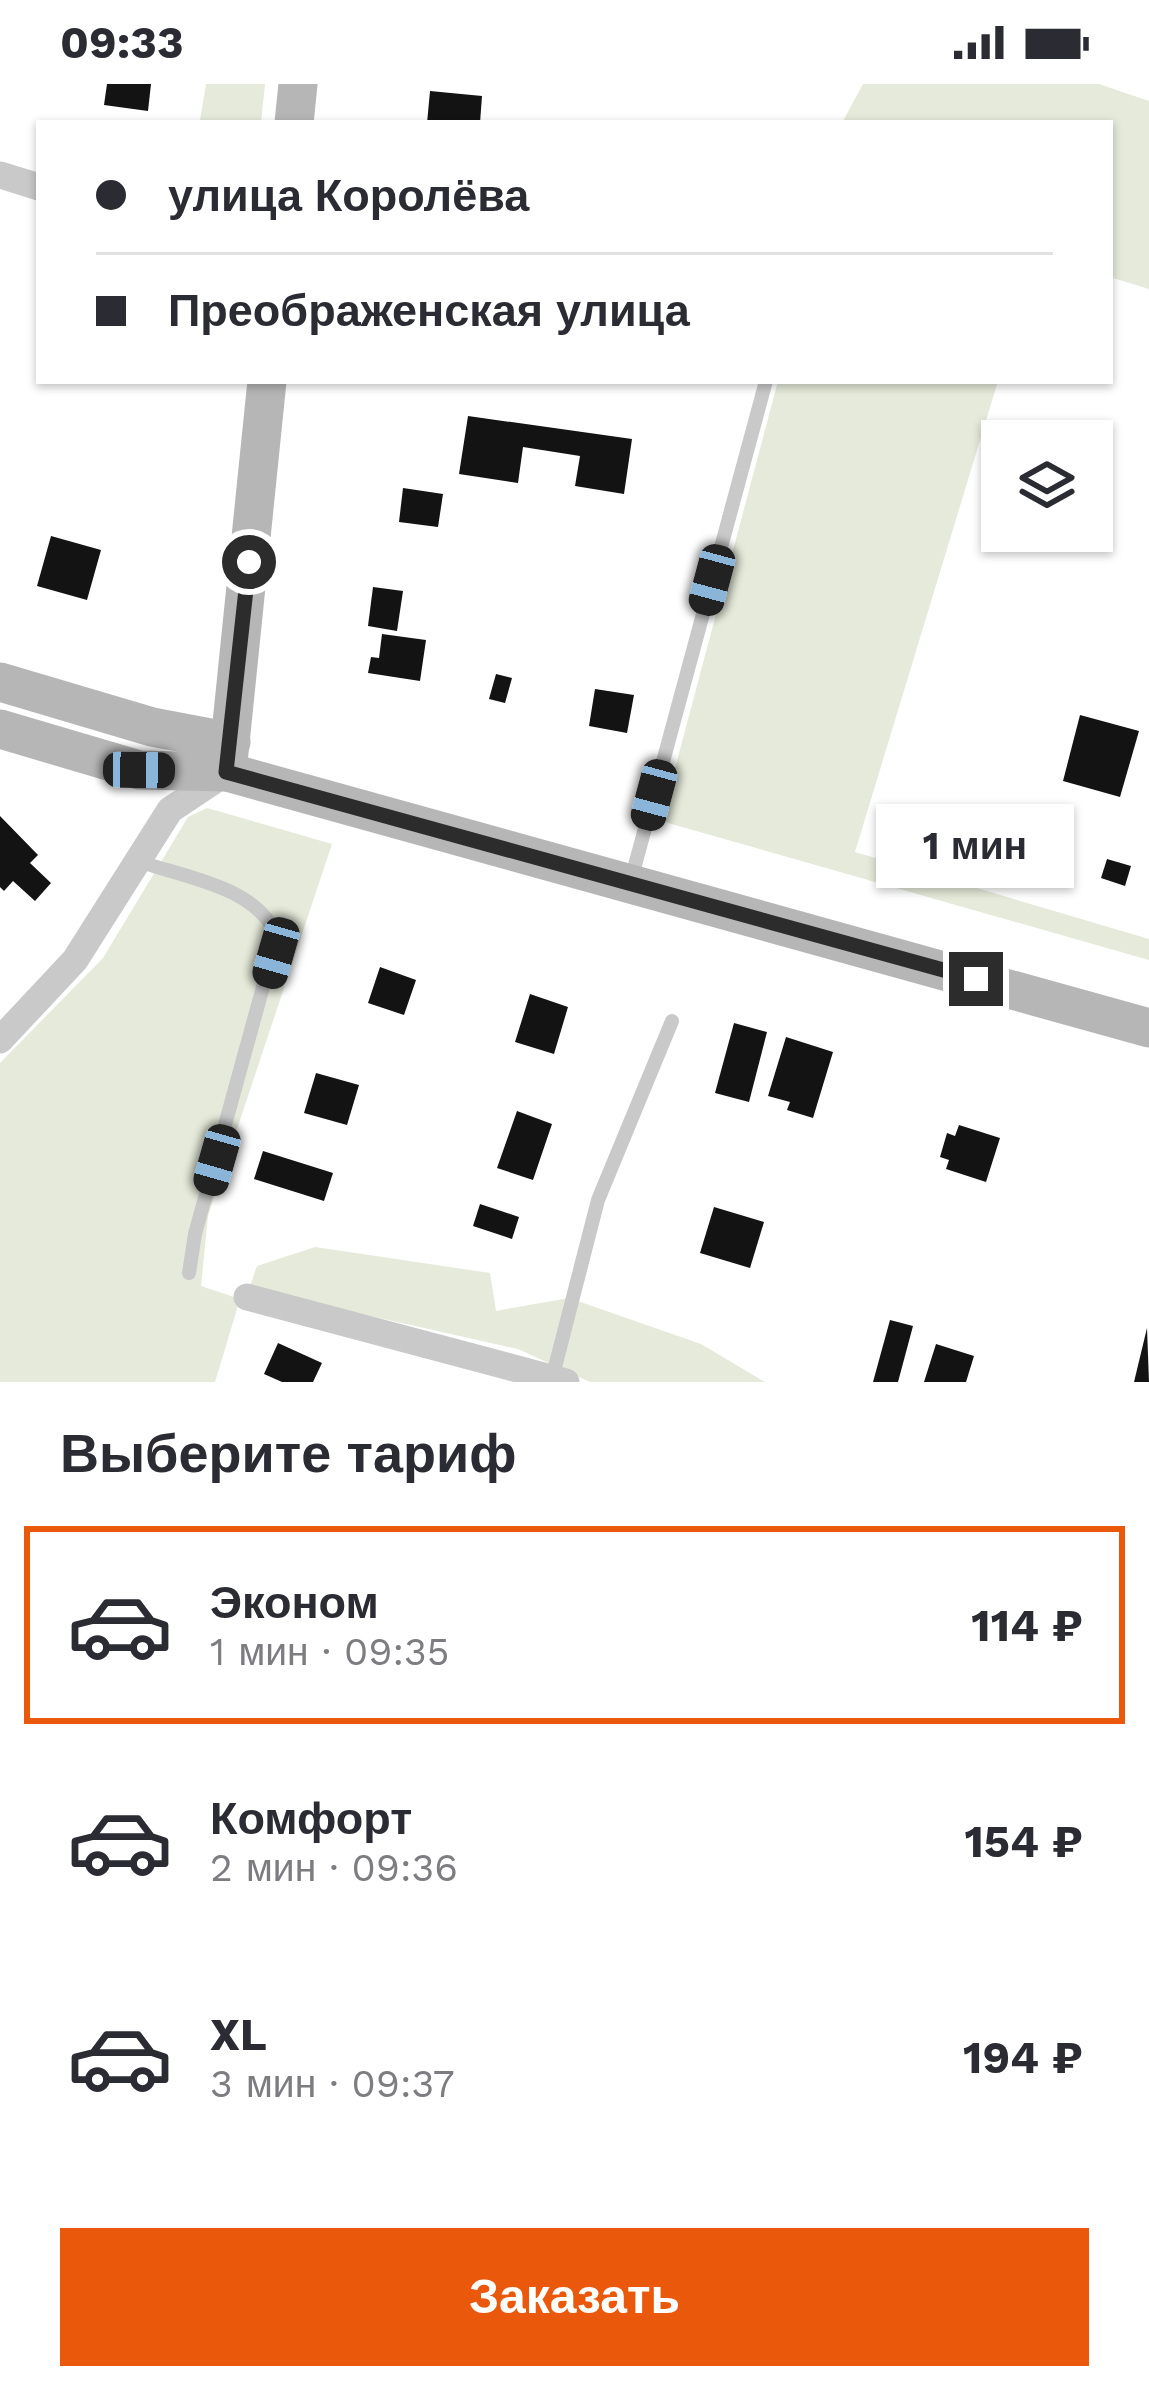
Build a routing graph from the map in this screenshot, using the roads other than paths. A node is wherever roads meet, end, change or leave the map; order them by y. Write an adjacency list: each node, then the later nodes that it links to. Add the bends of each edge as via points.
1 (298, 84): 2 (main road)
2 (294, 120)
3 (0, 175): 4 (street)
4 (36, 186)
5 (267, 384): 9 (main road)
6 (765, 384): 11 (lane)
7 (0, 682): 9 (main road)
8 (0, 729): 9 (main road, via 139,770)
9 (229, 757): 10 (street, via 170,810); 11 (main road)
10 (141, 862): 14 (street, via 75,960); 15 (lane, via 244,898 261,908 277,936)
11 (631, 881): 13 (main road)
12 (671, 1021): 17 (lane, via 598,1200)
13 (1149, 1028)
14 (0, 1040)
15 (189, 1273)
16 (247, 1297): 17 (street)
17 (559, 1379)

